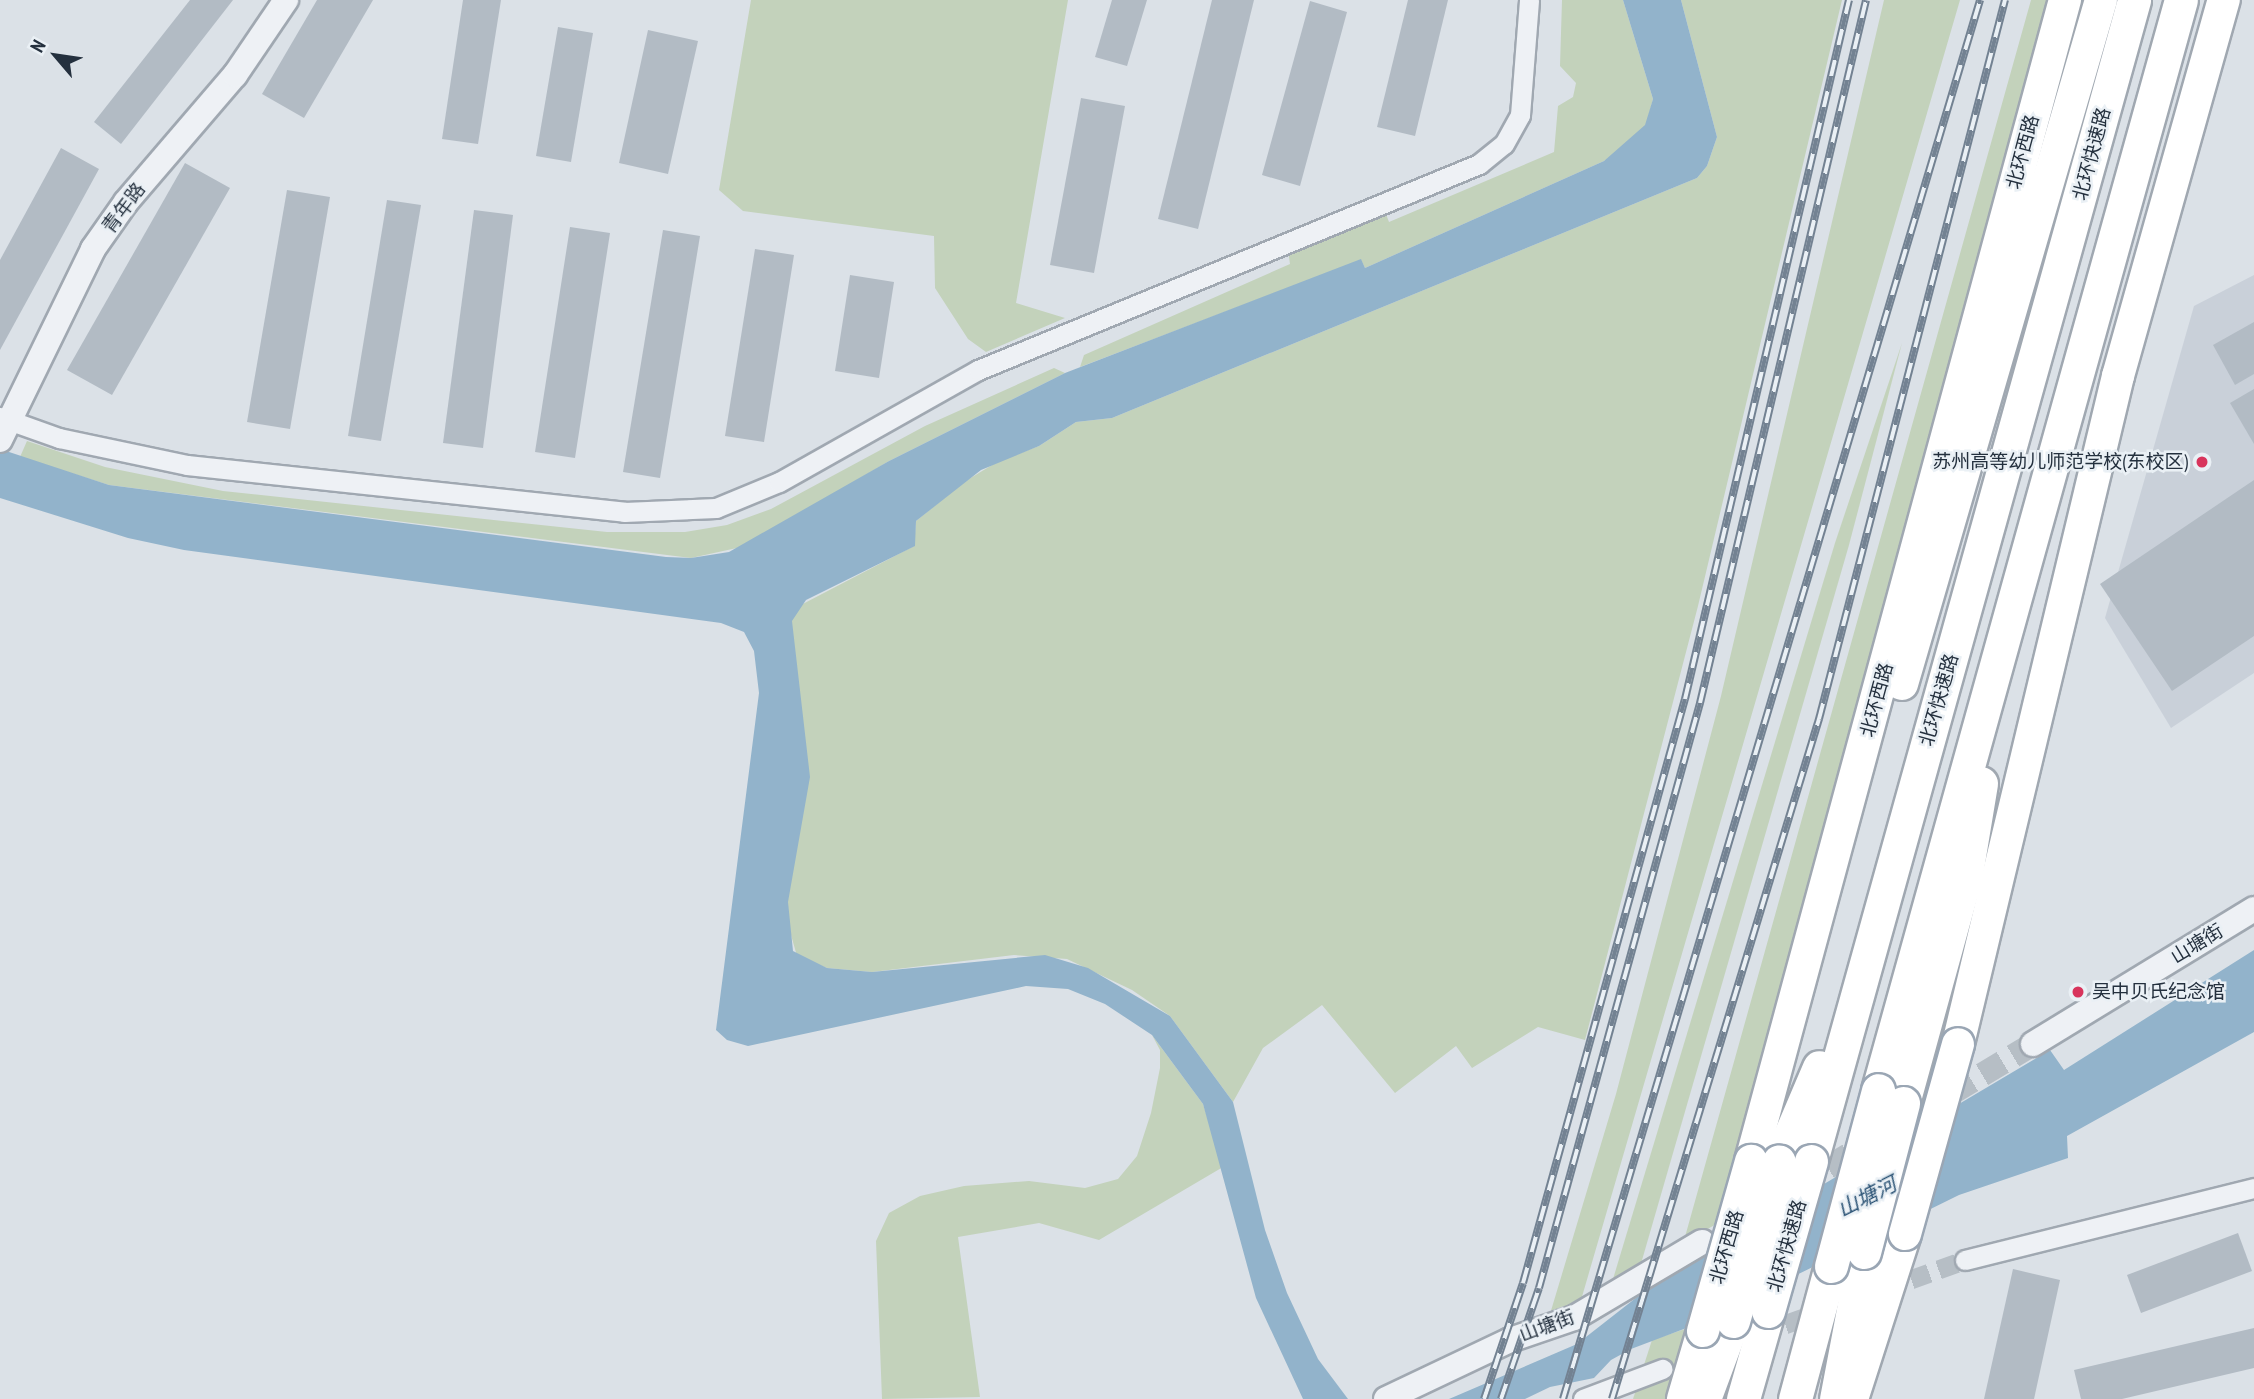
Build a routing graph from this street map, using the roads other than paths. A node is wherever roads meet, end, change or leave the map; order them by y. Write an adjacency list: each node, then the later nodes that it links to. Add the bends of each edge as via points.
1 (286, 0): 8 (street, 青年路, via 235,75 126,202 93,250)
2 (1529, 0): 8 (street, via 1520,115 1504,144 1479,164 978,370 779,482 716,508 624,512 187,466)
3 (2065, 0): 10 (main road, 北环西路)
4 (2101, 0): 10 (main road, via 1921,621)
5 (2134, 0): 13 (highway, 北环快速路, via 1873,935)
6 (2181, 0): 12 (highway, via 2013,595 1966,874)
7 (2224, 0): 26 (main road, bridge, via 2118,376 1958,1044 1905,1234)
8 (3, 428)
9 (2254, 909): 11 (street, 山塘街)
10 (1807, 967): 13 (main road, 北环西路)
11 (2033, 1044)
12 (1891, 1097): 24 (highway, bridge, via 1831,1266); 25 (highway, bridge)
13 (1780, 1161): 17 (highway, bridge); 23 (highway, 北环快速路, bridge, via 1768,1311)
14 (2254, 1188): 16 (street)
15 (1702, 1242): 19 (street, 山塘街, via 1574,1318 1510,1340)
16 (1965, 1260)
17 (1718, 1326): 21 (main road); 22 (highway)
18 (1662, 1369): 20 (street)
19 (1386, 1399)
20 (1583, 1399)
21 (1683, 1399)
22 (1704, 1399)
23 (1743, 1399)
24 (1795, 1399)
25 (1836, 1399)
26 (1852, 1399)

